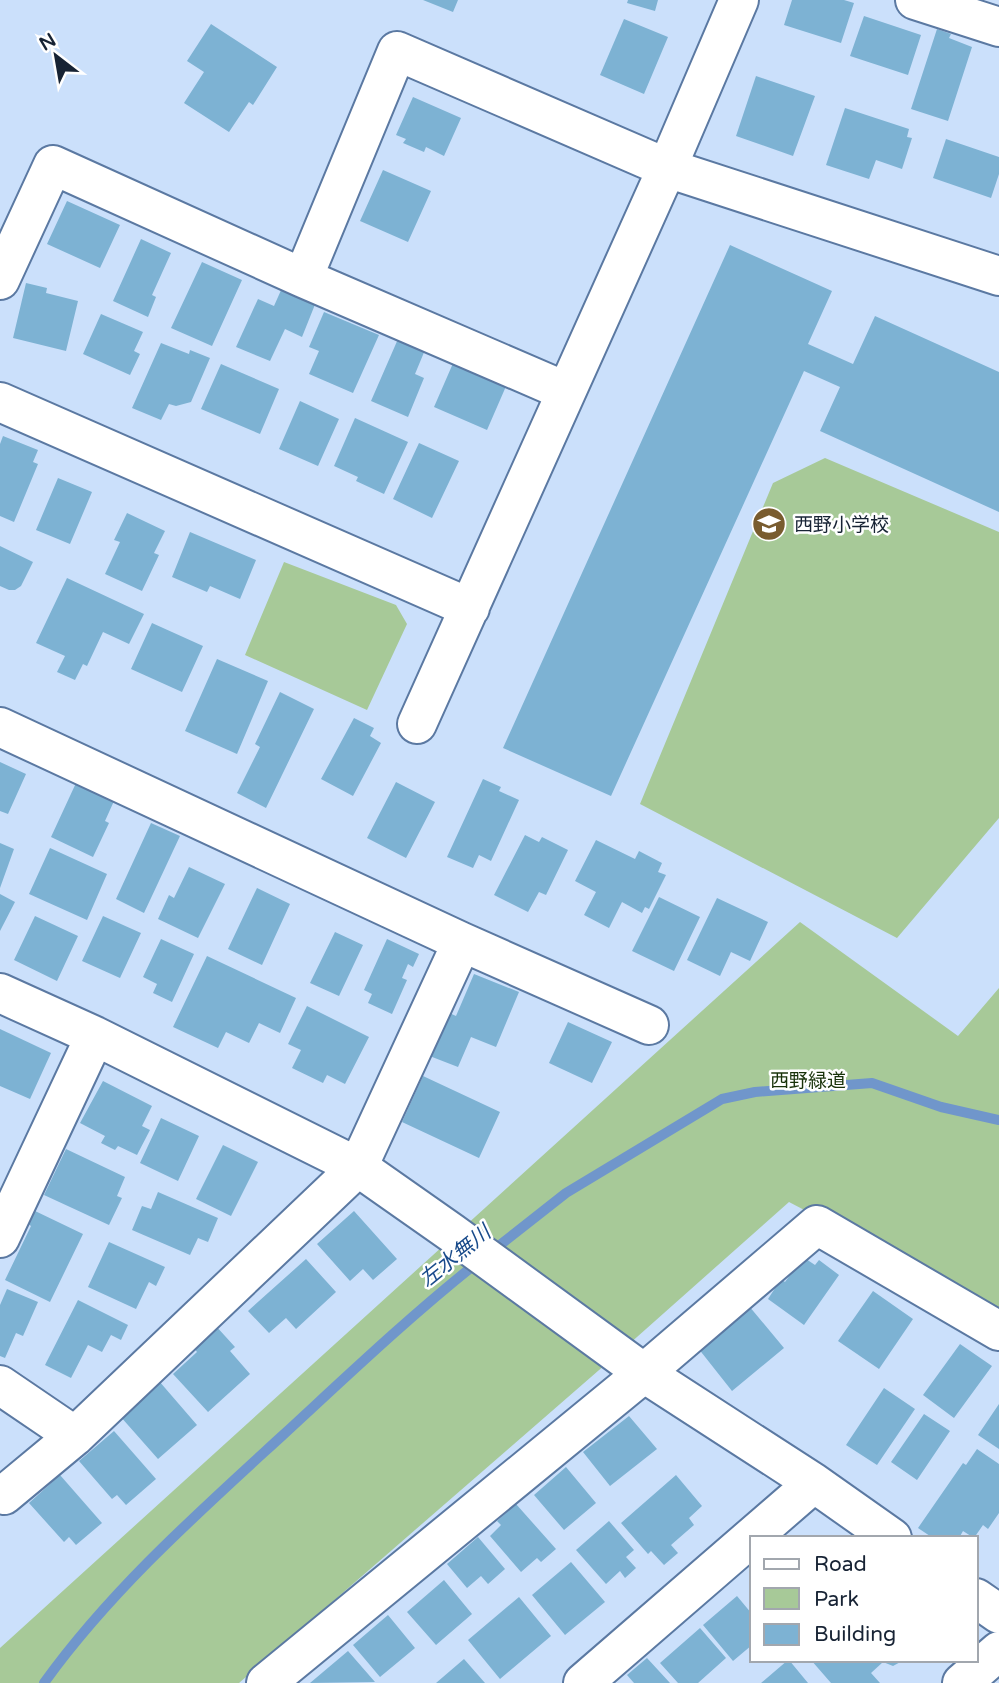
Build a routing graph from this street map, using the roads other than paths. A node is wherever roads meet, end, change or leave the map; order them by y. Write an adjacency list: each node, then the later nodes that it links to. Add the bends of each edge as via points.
1 (739, 0): 4 (street)
2 (915, 0): 3 (street)
3 (999, 27)
4 (667, 168): 5 (street); 6 (street, via 397,51); 8 (street)
5 (999, 276)
6 (303, 278): 7 (street, via 53,165); 8 (street)
7 (0, 280)
8 (565, 391): 10 (street)
9 (0, 402): 10 (street)
10 (470, 608): 11 (street)
11 (417, 724)
12 (0, 727): 13 (street)
13 (463, 942): 15 (street); 17 (street)
14 (0, 993): 16 (street)
15 (649, 1025)
16 (95, 1036): 17 (street); 18 (street)
17 (358, 1167): 20 (street); 22 (street)
18 (0, 1238)
19 (999, 1331): 20 (street, via 817,1225)
20 (644, 1373): 23 (street); 31 (street)
21 (0, 1385): 22 (street)
22 (75, 1436): 24 (street)
23 (814, 1483): 25 (street); 26 (street)
24 (4, 1495)
25 (753, 1536)
26 (889, 1536)
27 (750, 1538): 32 (street)
28 (978, 1599): 29 (street)
29 (999, 1614)
30 (999, 1651): 33 (street)
31 (266, 1683)
32 (583, 1683)
33 (962, 1683)

